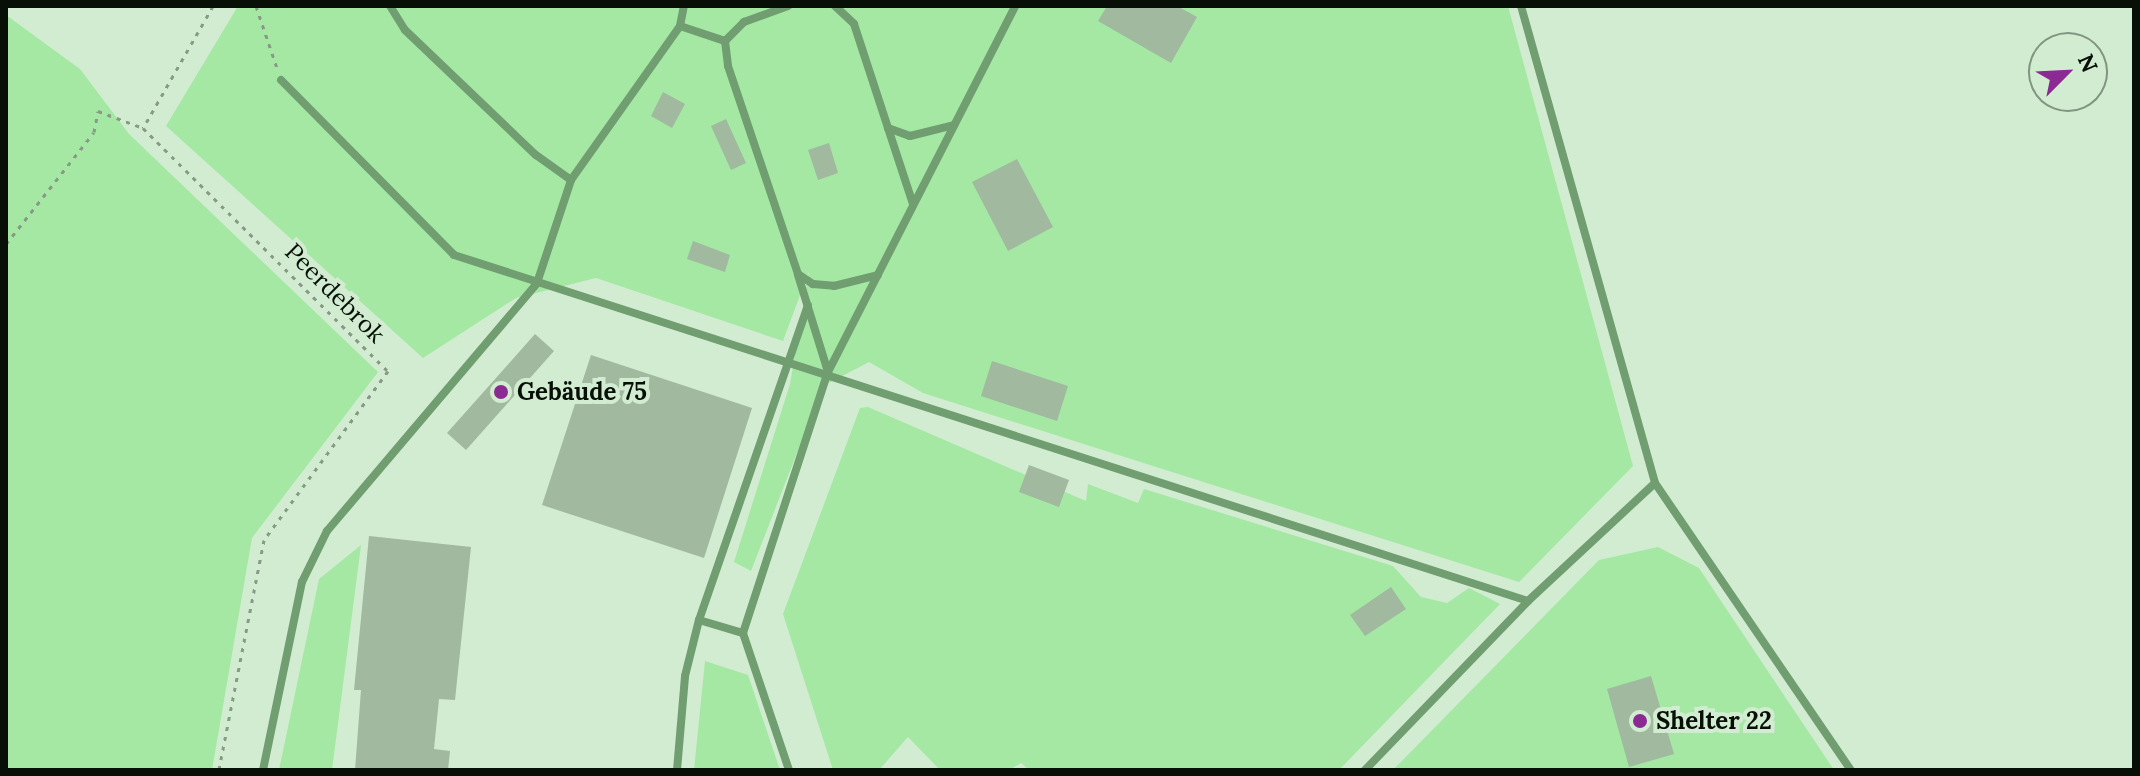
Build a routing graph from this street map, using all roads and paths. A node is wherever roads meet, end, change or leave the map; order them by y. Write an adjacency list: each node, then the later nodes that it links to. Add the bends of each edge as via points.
1 (213, 6): 13 (path)
2 (256, 6): 11 (path)
3 (390, 6): 15 (lane, via 405,30 536,155)
4 (684, 6): 9 (lane)
5 (788, 6): 10 (lane, via 744,22)
6 (835, 6): 14 (lane, via 854,24)
7 (1015, 6): 12 (lane)
8 (1521, 6): 24 (lane)
9 (680, 26): 10 (lane); 15 (lane)
10 (725, 41): 18 (lane, via 728,66)
11 (281, 80): 20 (lane, via 454,255)
12 (955, 124): 14 (lane, via 910,136); 16 (lane)
13 (143, 128): 17 (path, via 98,111 94,132); 28 (path, Peerdebrok, via 388,371 264,540)
14 (888, 128): 16 (lane)
15 (571, 180): 20 (lane)
16 (913, 204): 19 (lane)
17 (6, 244)
18 (798, 274): 19 (lane, via 813,284 834,286); 21 (lane)
19 (878, 275): 23 (lane)
20 (537, 283): 22 (lane); 29 (lane, via 327,531 302,582)
21 (808, 305): 22 (lane); 23 (lane)
22 (785, 359): 23 (lane); 26 (lane)
23 (828, 372): 25 (lane); 27 (lane)
24 (1655, 483): 25 (lane); 33 (lane)
25 (1528, 601): 32 (lane)
26 (699, 620): 27 (lane); 30 (lane, via 685,676)
27 (743, 633): 31 (lane)
28 (219, 770)
29 (263, 770)
30 (677, 770)
31 (789, 770)
32 (1365, 770)
33 (1851, 770)

